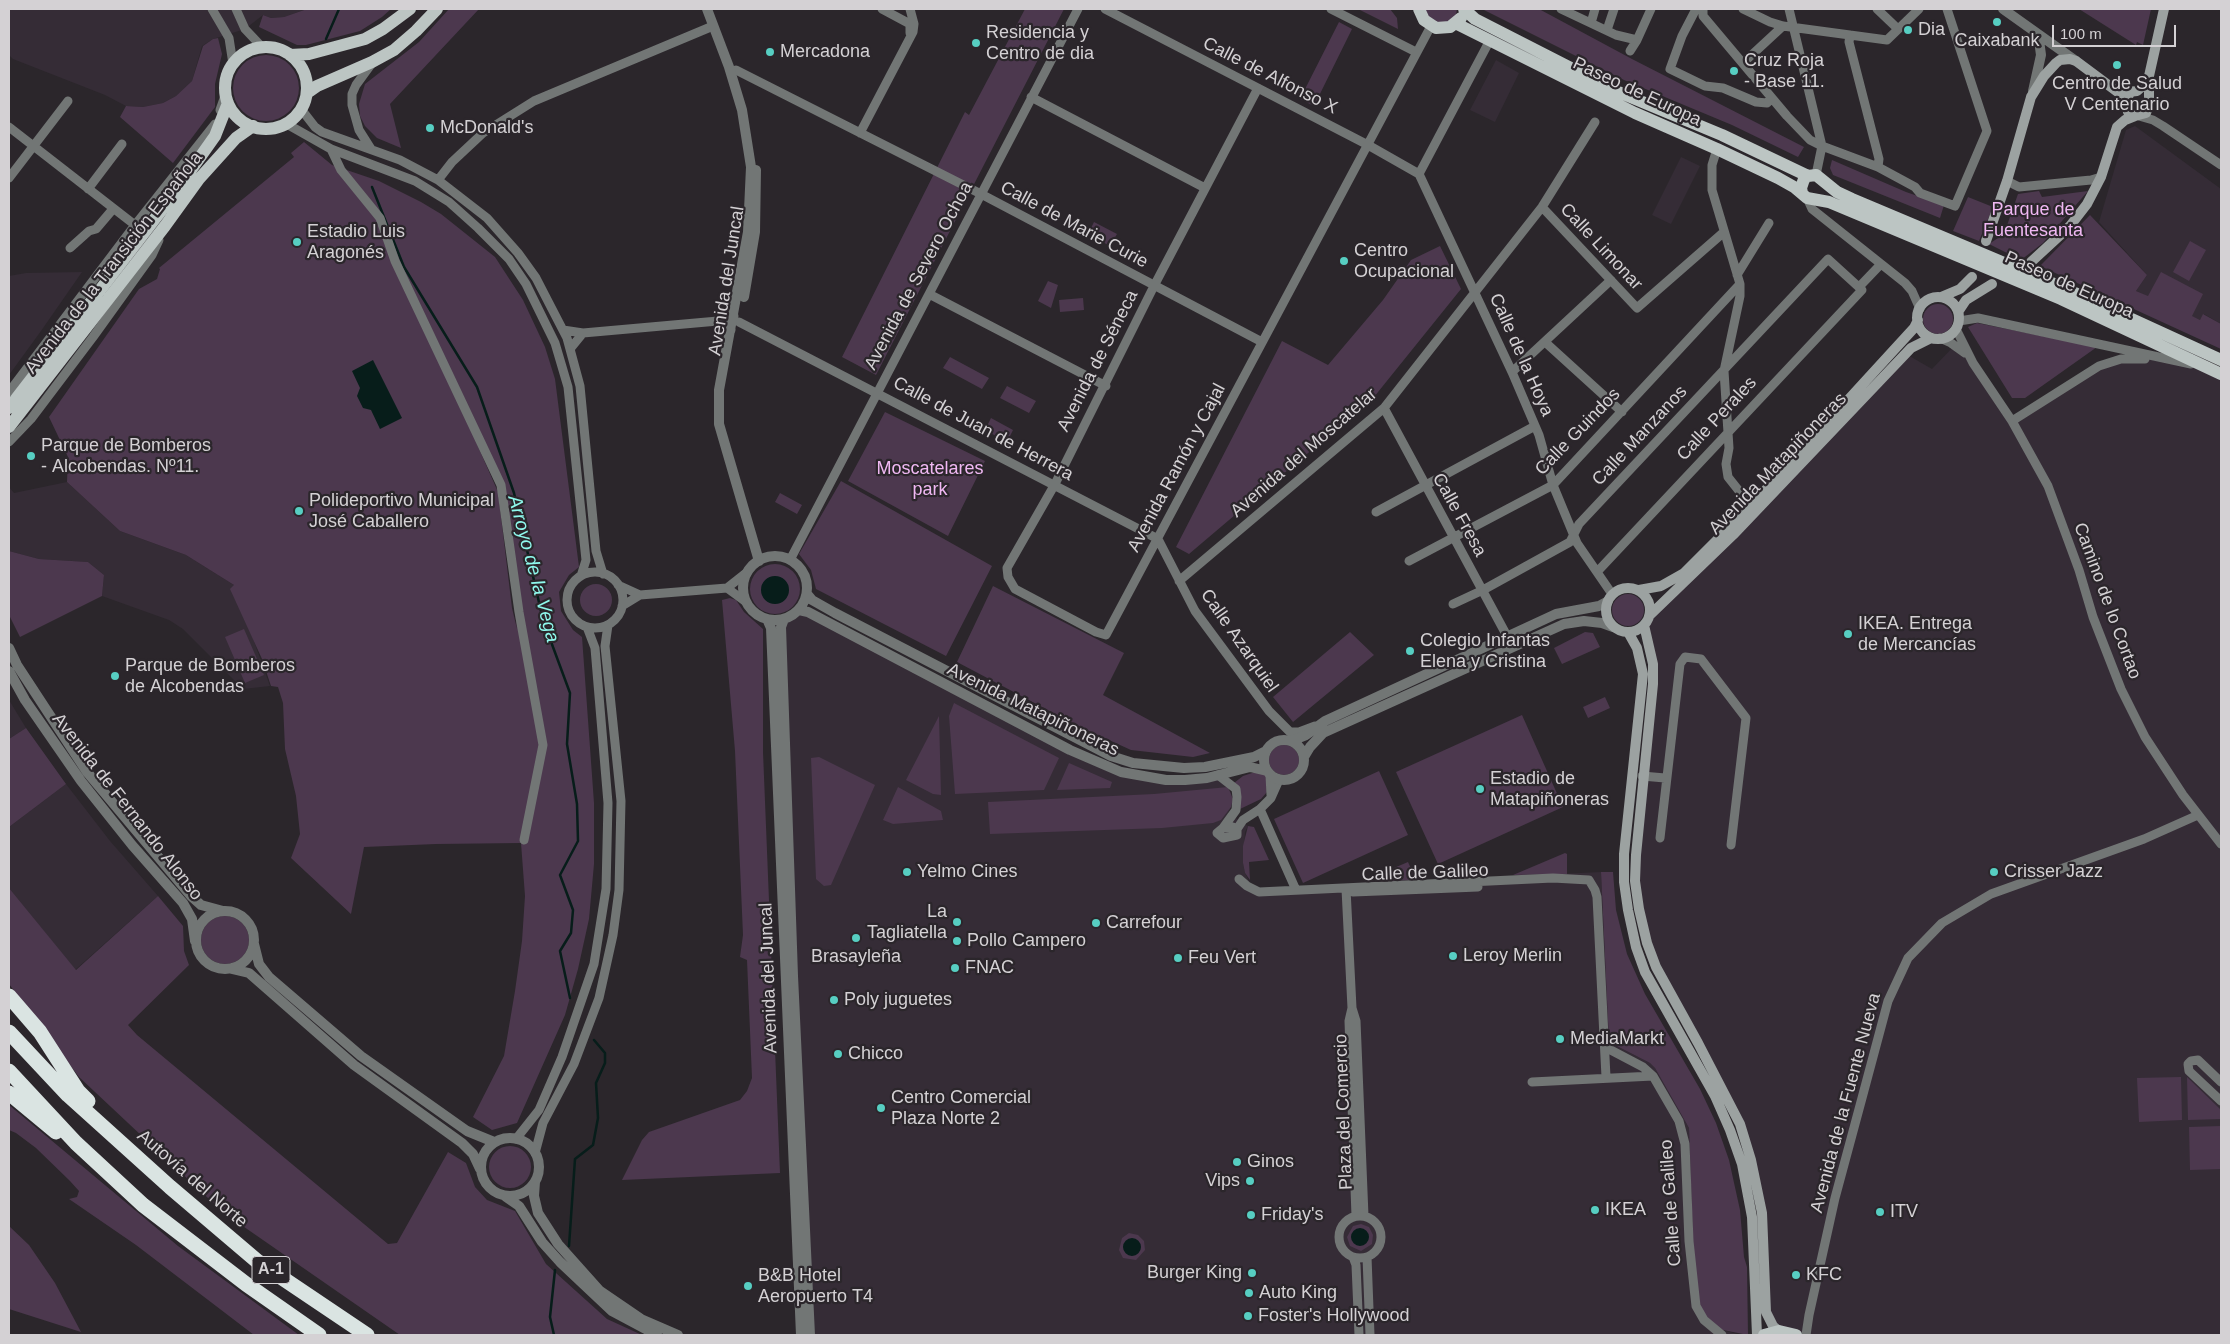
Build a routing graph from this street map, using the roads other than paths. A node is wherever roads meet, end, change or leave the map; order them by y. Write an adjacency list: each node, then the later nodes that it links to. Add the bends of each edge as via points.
1 (212, 9): 47 (street, via 229,38)
2 (236, 9): 40 (street, via 245,29)
3 (410, 9): 43 (main road, via 365,38 309,54)
4 (437, 9): 45 (main road, via 394,50)
5 (707, 9): 29 (street)
6 (713, 9): 48 (street, Avenida del Juncal)
7 (882, 9): 37 (street, via 910,24)
8 (910, 9): 37 (street, via 914,24)
9 (1078, 9): 53 (street, Avenida de Severo Ochoa)
10 (1105, 9): 50 (street, Calle de Alfonso X)
11 (1331, 9): 42 (street)
12 (1419, 9): 30 (main road)
13 (1464, 9): 28 (main road); 79 (main road, Paseo de Europa, via 1475,19 1616,90)
14 (1561, 9): 25 (street)
15 (1596, 9): 27 (street)
16 (1614, 9): 34 (street)
17 (1651, 9): 39 (street)
18 (1743, 9): 31 (street)
19 (1789, 9): 32 (street)
20 (1877, 9): 33 (street)
21 (1919, 9): 33 (street)
22 (1947, 9): 75 (street, via 1987,134 1954,206 1920,192)
23 (2003, 9): 35 (street)
24 (2164, 9): 49 (main road)
25 (1573, 11): 27 (street)
26 (1699, 11): 46 (street); 55 (street, via 1670,69 1705,86 1723,88 1756,102 1767,103)
27 (1591, 23): 34 (street)
28 (1456, 24): 30 (main road, via 1442,29); 38 (main road, Paseo de Europa)
29 (712, 26): 80 (street, via 534,101 483,133); 109 (street, via 742,110 750,166 748,232)
30 (1431, 26): 42 (street, Avenida Ramón y Cajal)
31 (1783, 26): 32 (street); 46 (street)
32 (1794, 28): 36 (street); 69 (street)
33 (1898, 29): 36 (street, via 1887,40)
34 (1607, 30): 39 (street)
35 (2035, 32): 44 (street); 56 (street, via 2041,55)
36 (1850, 35): 75 (street, via 1849,42 1879,159)
37 (908, 40): 66 (street)
38 (1490, 40): 73 (main road, Paseo de Europa, via 1635,113); 76 (street)
39 (1637, 40): 41 (street)
40 (262, 47): 43 (main road, via 273,47); 47 (main road, via 245,53)
41 (1630, 51)
42 (1416, 52): 68 (street, Avenida Ramón y Cajal)
43 (290, 55): 51 (main road, via 300,64)
44 (2076, 61): 52 (main road, via 2112,90); 56 (main road, via 2064,58 2056,62)
45 (372, 62): 51 (main road); 72 (street, via 352,94 359,130)
46 (1743, 63): 55 (street)
47 (233, 64): 54 (main road, via 226,79)
48 (736, 70): 66 (street, Calle de Marie Curie); 109 (street, Avenida del Juncal, via 751,124 757,176 755,232)
49 (2149, 76): 52 (main road, via 2146,83); 58 (main road)
50 (1258, 88): 68 (street, Calle de Alfonso X); 82 (street, Avenida de Séneca)
51 (312, 89): 59 (main road)
52 (2134, 92): 58 (main road, via 2144,93); 60 (main road, via 2126,98 2124,105 2128,112)
53 (1031, 97): 82 (street); 84 (street, Avenida de Severo Ochoa)
54 (227, 98): 63 (main road, via 237,117); 89 (street, via 215,125); 124 (main road, Avenida de la Transición Española, via 215,136)
55 (1772, 98): 69 (street, via 1810,140)
56 (2031, 98): 81 (main road)
57 (68, 101): 70 (street)
58 (2149, 102): 60 (main road, via 2146,113); 64 (street)
59 (301, 109): 62 (main road); 72 (street, via 314,127 322,132)
60 (2137, 116): 64 (street); 77 (main road, via 2117,127)
61 (1594, 122): 86 (street, Avenida del Moscatelar)
62 (285, 123): 63 (main road, via 267,129); 71 (street)
63 (253, 126): 90 (main road, Avenida de la Transición Española, via 236,138 199,179)
64 (2164, 126): 74 (street)
65 (9, 127): 70 (street)
66 (860, 133): 84 (street, Calle de Marie Curie)
67 (122, 144): 83 (street)
68 (1368, 145): 76 (street, Calle de Alfonso X); 113 (street, Avenida Ramón y Cajal)
69 (1822, 146): 75 (street); 79 (street)
70 (33, 147): 78 (street); 83 (street)
71 (331, 149): 147 (street, via 396,172 449,202 509,259 526,284 555,343 568,387 586,560); 182 (street, via 341,170 380,218 395,261 501,485 543,745)
72 (371, 149): 80 (street)
73 (1717, 149): 85 (main road, Paseo de Europa); 91 (street, via 1712,165 1712,190)
74 (2221, 165)
75 (1878, 167)
76 (1419, 174): 103 (street, Calle de la Hoya)
77 (2101, 177): 81 (street, via 2019,187); 94 (main road, via 2079,216)
78 (9, 178)
79 (1816, 178): 85 (main road, via 1802,183); 85 (main road, via 1825,192); 118 (main road, Paseo de Europa, via 1852,200 2066,289)
80 (438, 180): 110 (street, via 487,218 518,252 536,278)
81 (2007, 181): 92 (main road)
82 (1205, 188): 101 (street, Avenida de Séneca)
83 (88, 189): 87 (street)
84 (980, 194): 101 (street, Calle de Marie Curie); 104 (street, Avenida de Severo Ochoa)
85 (1809, 197): 95 (street, via 1812,209); 118 (main road, Paseo de Europa, via 2061,299)
86 (1542, 207): 98 (street, Calle Limonar); 103 (street, Avenida del Moscatelar)
87 (113, 209): 89 (street); 93 (street, via 96,229 89,231)
88 (1769, 223): 96 (street)
89 (135, 225): 122 (street)
90 (165, 226): 129 (main road, Avenida de la Transición Española); 131 (street, via 152,255 30,419)
91 (1724, 232): 96 (street); 98 (street, Calle Limonar, via 1637,308)
92 (1986, 241)
93 (70, 248)
94 (2031, 262)
95 (1881, 264): 102 (street, Calle Perales); 106 (street, via 1912,291)
96 (1737, 275): 99 (street)
97 (1972, 277): 105 (main road, via 1960,289)
98 (1611, 280): 114 (street)
99 (1740, 284): 119 (street); 126 (street, Calle Guindos)
100 (1992, 284): 108 (main road, via 1966,300)
101 (1154, 286): 113 (street, Calle de Marie Curie); 121 (street, Avenida de Séneca)
102 (1860, 288): 119 (street, Calle Manzanos, via 1828,259); 130 (street, Calle Perales)
103 (1475, 292): 120 (street, Calle de la Hoya); 125 (street, Avenida del Moscatelar)
104 (929, 294): 121 (street); 123 (street, Avenida de Severo Ochoa)
105 (1941, 298): 106 (main road, via 1930,300); 108 (main road, via 1954,304)
106 (1920, 309): 107 (main road)
107 (1918, 320): 112 (main road, via 1923,332); 135 (main road, Avenida Matapiñoneras)
108 (1958, 321): 112 (main road, via 1948,336); 116 (street, via 1978,318); 117 (street, Camino de lo Cortao)
109 (735, 323): 111 (street, via 718,321); 123 (street, Calle de Juan de Herrera); 140 (street, Avenida del Juncal, via 723,414)
110 (563, 330): 111 (street); 115 (street)
111 (583, 333): 115 (street)
112 (1935, 338): 117 (street, Camino de lo Cortao, via 1961,349); 160 (main road, Avenida Matapiñoneras, via 1911,348 1733,535)
113 (1262, 342): 139 (street, Avenida Ramón y Cajal)
114 (1545, 342): 120 (street); 126 (street)
115 (570, 349): 146 (street, via 580,386 596,551)
116 (2154, 357): 118 (street); 127 (street, via 2121,359 2099,366)
117 (1973, 363): 127 (street, Camino de lo Cortao)
118 (2218, 368)
119 (1724, 371): 130 (street); 137 (street, Calle Manzanos, via 1579,524)
120 (1512, 372): 128 (street, Calle de la Hoya)
121 (1106, 386): 132 (street, Avenida de Séneca)
122 (9, 392)
123 (877, 392): 132 (street, Calle de Juan de Herrera); 141 (street, Avenida de Severo Ochoa)
124 (9, 408)
125 (1384, 408): 134 (street, Calle Fresa); 148 (street, Avenida del Moscatelar)
126 (1622, 412): 133 (street, Calle Guindos)
127 (2012, 421): 180 (street, Camino de lo Cortao, via 2048,486 2121,689 2145,737)
128 (1535, 426): 133 (street, Calle de la Hoya); 134 (street)
129 (9, 427)
130 (1727, 432): 135 (street, via 1728,477); 144 (street, Calle Perales)
131 (9, 442)
132 (1055, 484): 139 (street, Calle de Juan de Herrera); 143 (street, Avenida de Séneca)
133 (1553, 485): 137 (street, Calle de la Hoya); 138 (street, Calle Guindos)
134 (1425, 487): 136 (street); 138 (street, Calle Fresa)
135 (1751, 506): 152 (main road, Avenida Matapiñoneras, via 1684,573 1661,586)
136 (1376, 512)
137 (1574, 536): 144 (street, Calle de la Hoya); 151 (street, Calle Manzanos, via 1570,542)
138 (1454, 538): 142 (street, Calle Guindos); 151 (street, Calle Fresa)
139 (1158, 539): 143 (street, Avenida Ramón y Cajal, via 1106,635 1015,589 1008,577); 148 (street, Calle Azarquiel)
140 (762, 559): 141 (street, via 778,556); 145 (street)
141 (790, 560): 153 (street, via 806,579)
142 (1409, 561)
143 (1008, 568)
144 (1597, 572): 155 (street, Calle de la Hoya)
145 (746, 573): 150 (street); 156 (street, via 742,587)
146 (603, 574): 147 (street); 149 (street)
147 (581, 576): 165 (street, via 569,590 567,599 572,617)
148 (1179, 581): 171 (street, Calle Azarquiel, via 1195,611 1269,711 1290,732)
149 (618, 585): 154 (street); 158 (street)
150 (727, 588): 154 (street); 156 (street)
151 (1483, 590): 157 (street, Calle Manzanos); 168 (street, Calle Fresa)
152 (1639, 590): 155 (main road, via 1619,589); 160 (main road, via 1649,601)
153 (807, 594): 159 (street); 173 (street, Avenida Matapiñoneras, via 835,613 1111,756 1133,763 1184,768 1254,757)
154 (640, 595): 158 (street)
155 (1610, 598): 166 (main road, via 1606,613); 168 (street, via 1599,606 1561,612)
156 (746, 602): 161 (street, via 758,616)
157 (1454, 604)
158 (622, 606): 163 (street)
159 (799, 610): 162 (street); 175 (street, Avenida Matapiñoneras, via 1106,766 1166,780)
160 (1650, 615): 164 (main road)
161 (768, 619): 162 (street); 219 (street, Avenida del Juncal, via 772,638)
162 (784, 619): 220 (street, Avenida del Juncal, via 781,627 793,976)
163 (608, 625): 165 (street); 205 (street, via 605,646 620,801 619,890 613,935 599,998 574,1064 542,1123)
164 (1644, 625): 167 (main road); 177 (main road, via 1653,675)
165 (587, 627): 202 (street, via 595,648 608,803 606,889 594,964 562,1057 538,1110)
166 (1613, 627): 167 (main road); 174 (street, via 1584,621 1564,624 1323,733)
167 (1628, 632): 224 (main road, via 1637,648 1643,674 1624,854 1628,910 1645,972 1715,1096 1742,1164 1752,1217)
168 (1507, 636): 171 (street)
169 (9, 648): 188 (street, Avenida de Fernando Alonso, via 96,783 191,896 201,905)
170 (9, 671): 189 (street, Avenida de Fernando Alonso, via 81,781 183,903 192,919)
171 (1315, 726): 172 (street, via 1306,735)
172 (1291, 741): 173 (street, via 1276,741); 174 (street, via 1300,748)
173 (1266, 751): 176 (street, via 1264,758)
174 (1304, 757): 176 (street, via 1297,775 1286,780)
175 (1218, 775): 176 (street, Avenida Matapiñoneras, via 1250,767); 179 (street, via 1236,789 1237,797 1236,810 1217,833 1222,838 1237,835 1243,820)
176 (1272, 775): 179 (street, via 1271,798)
177 (1642, 776): 178 (street); 214 (main road, via 1635,881 1647,943 1656,967 1740,1124 1762,1212 1766,1312 1773,1326)
178 (1666, 778): 181 (street); 184 (street, via 1680,664 1685,657 1701,659 1746,718)
179 (1260, 809): 187 (street)
180 (2198, 816): 183 (street, Camino de lo Cortao); 213 (street, Avenida de la Fuente Nueva, via 1991,894 1942,923 1908,958 1888,1001 1835,1198)
181 (1660, 838)
182 (524, 840)
183 (2221, 844)
184 (1731, 845)
185 (1239, 879): 187 (street, Calle de Galileo, via 1259,892)
186 (1346, 889): 187 (street, Calle de Galileo); 194 (street, Calle de Galileo, via 1355,892 1589,880 1596,890); 210 (street, Plaza del Comercio, via 1352,1008 1356,1021)
187 (1296, 890)
188 (223, 911): 189 (street, via 206,917 196,932); 190 (street, via 237,913 248,921)
189 (195, 941): 191 (street, via 200,956 210,966)
190 (254, 944): 191 (street, via 247,960); 203 (street, via 259,964 269,977 361,1056 467,1132)
191 (232, 969): 206 (street, via 249,973 354,1065 462,1143 473,1154)
192 (9, 996): 208 (highway, via 40,1032 78,1091 138,1148)
193 (9, 1032): 208 (highway, Autovía del Norte / A-1, via 68,1095)
194 (1605, 1047): 196 (street, Calle de Galileo, via 1643,1067); 197 (street)
195 (9, 1071): 204 (highway, A-1)
196 (1653, 1076): 197 (street); 223 (street, Calle de Galileo, via 1683,1132 1696,1306 1704,1320)
197 (1606, 1077): 198 (street)
198 (1532, 1082)
199 (2221, 1082): 201 (street, via 2198,1060 2188,1064 2189,1071)
200 (9, 1093): 204 (highway, via 49,1128)
201 (2221, 1102)
202 (516, 1139): 203 (street); 205 (street)
203 (494, 1142): 206 (street, via 485,1151)
204 (76, 1143): 215 (highway, A-1, via 143,1205)
205 (535, 1153): 207 (street, via 538,1172)
206 (480, 1169): 209 (street, via 486,1184)
207 (535, 1182): 209 (street, via 523,1194); 218 (street, via 538,1213 558,1244 600,1291 641,1319)
208 (170, 1187): 216 (highway, Autovía del Norte / A-1, via 258,1261)
209 (506, 1196): 217 (street, via 520,1206 542,1242 560,1262 612,1311)
210 (1360, 1216): 211 (street, via 1343,1224 1339,1237 1343,1250); 212 (street, via 1376,1223 1381,1236 1378,1248)
211 (1353, 1257): 212 (street); 221 (street)
212 (1367, 1257): 222 (street)
213 (1809, 1315): 214 (street, via 1799,1328); 226 (street, Avenida de la Fuente Nueva)
214 (1788, 1333): 225 (main road)
215 (319, 1335)
216 (367, 1335)
217 (656, 1335)
218 (678, 1335)
219 (801, 1335)
220 (810, 1335)
221 (1360, 1335)
222 (1370, 1335)
223 (1722, 1335)
224 (1757, 1335)
225 (1764, 1335)
226 (1806, 1335)

